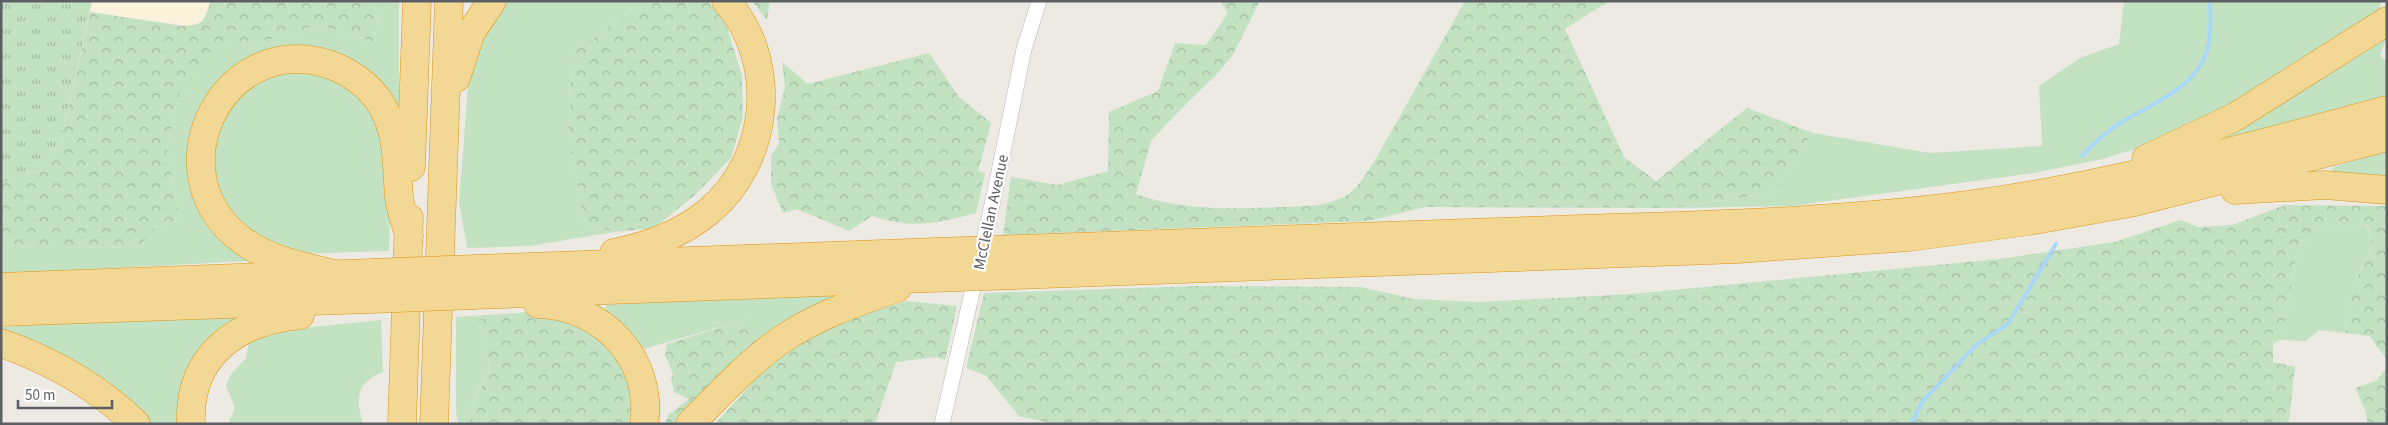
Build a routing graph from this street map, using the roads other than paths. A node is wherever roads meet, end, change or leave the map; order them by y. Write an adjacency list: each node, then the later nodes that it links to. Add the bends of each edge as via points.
1 (418, 1): 13 (highway)
2 (449, 1): 8 (highway)
3 (492, 1): 8 (highway, via 465,47)
4 (726, 1): 15 (highway, via 749,38 761,90 755,140 744,168 730,189 700,219 654,242 597,257)
5 (1039, 1): 33 (street, McClellan Avenue, via 1024,49)
6 (2383, 20): 11 (highway, via 2263,100 2206,133 2144,160)
7 (2387, 110): 11 (highway, via 2182,164)
8 (444, 131): 22 (highway)
9 (2387, 137): 12 (highway)
10 (2387, 190): 12 (highway, via 2310,185)
11 (2043, 193): 14 (highway, via 1923,210 1791,221)
12 (2166, 195): 14 (highway, via 2012,224 1842,244)
13 (409, 236): 17 (highway, via 399,197 398,150 390,122 375,96 352,75 316,61 287,60 256,70 225,93 207,121 200,155 204,189 221,219 243,241 283,260); 24 (highway)
14 (1018, 262): 16 (highway, bridge)
15 (529, 267): 16 (highway); 19 (highway)
16 (931, 270): 19 (highway); 32 (highway, via 796,330 756,360)
17 (335, 274): 18 (highway); 20 (highway)
18 (1, 286)
19 (477, 286): 20 (highway, bridge); 31 (highway, via 507,304 544,304 569,309 587,315 608,329 626,348 639,372 646,400)
20 (366, 290): 21 (highway); 26 (highway, via 307,314 277,317 245,327 230,337 202,370 193,395)
21 (1, 312)
22 (437, 327): 29 (highway); 30 (highway)
23 (1, 343): 25 (highway, via 74,376)
24 (404, 366): 27 (highway, via 394,398); 28 (highway)
25 (136, 424)
26 (191, 424)
27 (391, 424)
28 (402, 424)
29 (434, 424)
30 (449, 424)
31 (644, 424)
32 (690, 424)
33 (942, 424)

